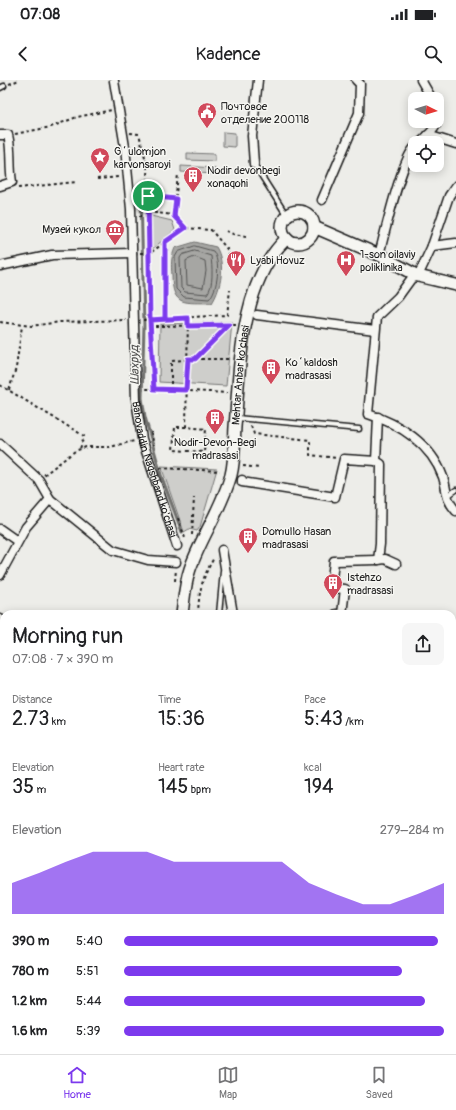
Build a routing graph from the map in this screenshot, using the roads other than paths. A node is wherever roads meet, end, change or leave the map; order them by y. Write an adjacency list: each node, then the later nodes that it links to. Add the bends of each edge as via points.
1 (258, 80): 11 (street, via 252,136)
2 (356, 80): 14 (street, via 360,84 358,114)
3 (421, 80): 5 (street)
4 (114, 81): 20 (street, Bahovaddin Naqshband ko'chasi, via 123,133)
5 (428, 92)
6 (436, 128): 8 (street)
7 (4, 135): 12 (street, via 10,145 9,167 12,182)
8 (428, 135): 9 (street)
9 (456, 144)
10 (408, 157): 21 (street)
11 (254, 164): 15 (lane)
12 (0, 186)
13 (456, 186): 19 (street, via 449,196)
14 (322, 200)
15 (287, 216): 16 (main road, via 292,212 304,213 310,216); 17 (main road, via 282,227)
16 (314, 227): 17 (main road, via 304,242 298,243); 21 (main road)
17 (287, 238): 28 (main road, Mehtar Anbar ko'chasi, via 274,250 266,263 251,301 244,343)
18 (456, 243): 19 (street)
19 (432, 246): 23 (street)
20 (136, 253): 22 (street, via 52,255); 39 (street, Bahovaddin Naqshband ko'chasi, via 132,320 136,400 142,439)
21 (379, 255): 23 (main road)
22 (0, 266)
23 (418, 276): 24 (main road); 26 (street, via 411,279 398,297 377,317)
24 (456, 285)
25 (257, 315): 26 (street)
26 (375, 330): 27 (street, via 368,414)
27 (378, 417): 31 (street); 34 (street, via 404,429 421,443 443,477)
28 (242, 418): 29 (lane); 46 (main road, Mehtar Anbar ko'chasi, via 232,473 190,569)
29 (359, 429)
30 (0, 444): 35 (street, via 39,480)
31 (376, 461): 32 (street, via 344,459 335,497); 42 (street, via 381,464)
32 (242, 480)
33 (456, 490): 34 (lane)
34 (446, 497): 36 (street)
35 (50, 498): 38 (street); 43 (street, via 113,550 148,560)
36 (456, 511)
37 (0, 529): 38 (street)
38 (17, 541): 45 (street)
39 (177, 546)
40 (222, 550): 41 (street)
41 (224, 560): 47 (lane); 48 (street)
42 (378, 560): 44 (street, via 385,559); 49 (street, via 334,560 331,588 345,589)
43 (176, 562)
44 (396, 564)
45 (0, 576)
46 (183, 610)
47 (219, 610)
48 (232, 610)
49 (342, 610)

